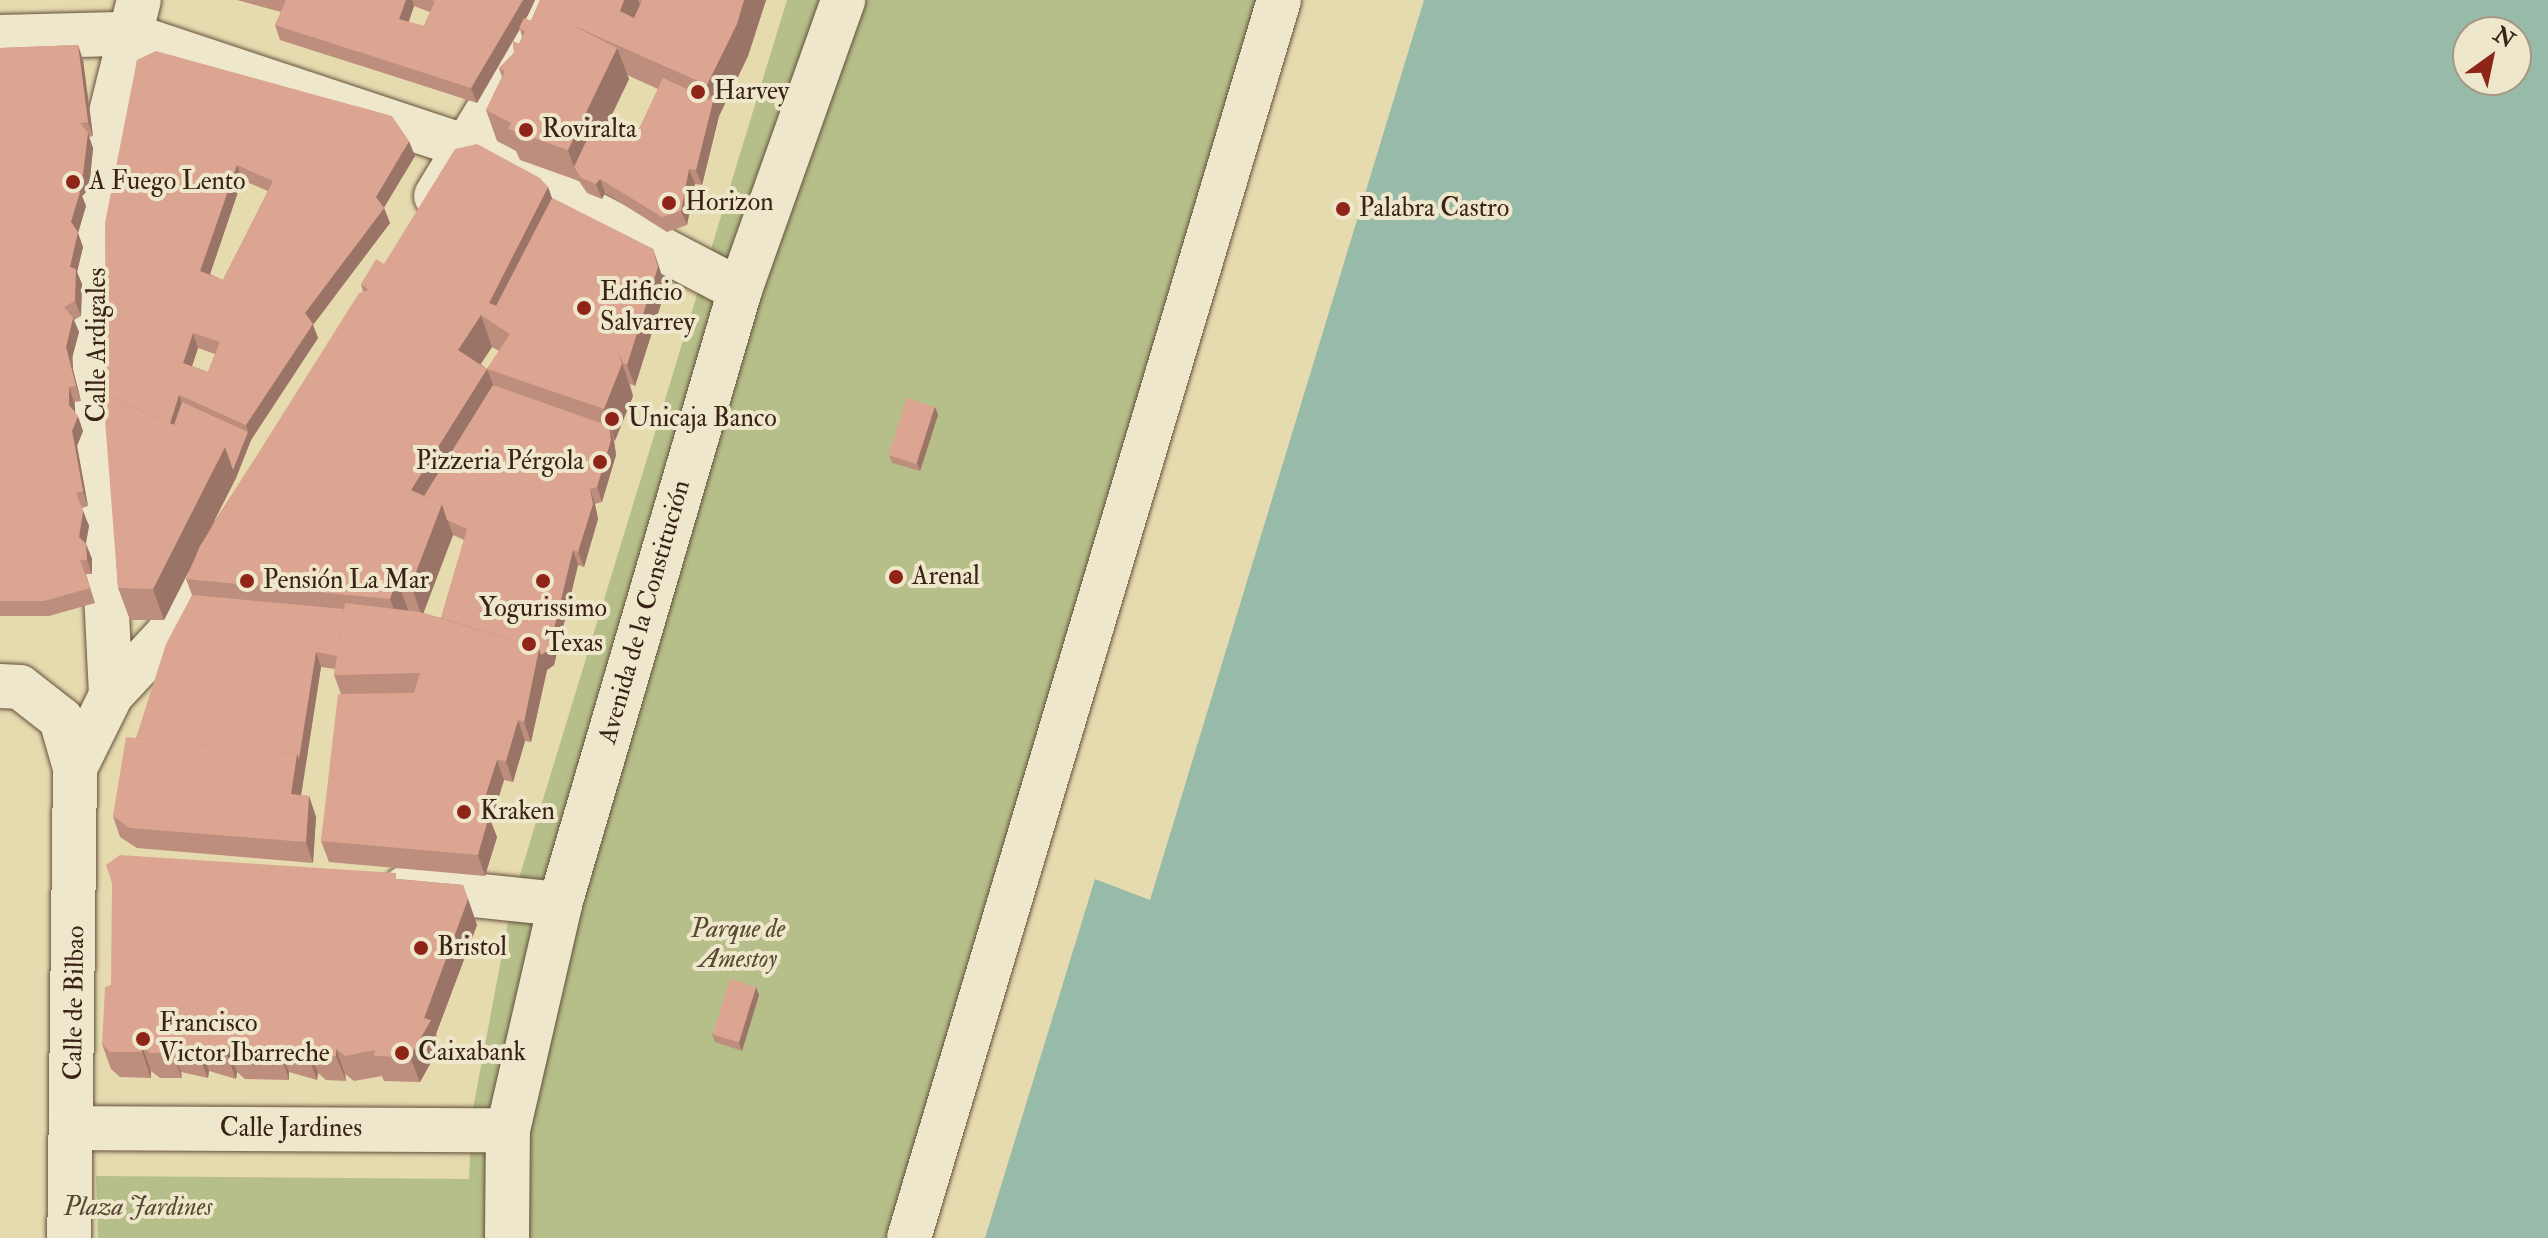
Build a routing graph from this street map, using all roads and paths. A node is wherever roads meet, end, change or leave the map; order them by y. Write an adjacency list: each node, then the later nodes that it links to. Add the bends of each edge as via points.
1 (555, 0): 6 (street)
2 (843, 0): 8 (street, Avenida de la Constitución)
3 (1279, 0): 21 (street)
4 (133, 17): 5 (street); 6 (street); 11 (street, Calle Ardigales, via 103,145 94,347)
5 (0, 37)
6 (466, 147): 7 (street); 8 (street)
7 (410, 239)
8 (740, 290): 16 (street, Avenida de la Constitución)
9 (249, 502): 11 (street, via 167,635)
10 (0, 686): 12 (street, via 20,687 61,719)
11 (111, 695): 12 (street)
12 (75, 768): 13 (street, Calle de Bilbao)
13 (76, 857): 14 (street); 17 (street, Calle de Bilbao)
14 (124, 861)
15 (360, 883): 16 (street)
16 (560, 904): 18 (street, Avenida de la Constitución)
17 (73, 1128): 18 (street, Calle Jardines); 19 (street, Calle de Bilbao)
18 (508, 1130): 20 (street, Avenida de la Constitución)
19 (69, 1238)
20 (507, 1238)
21 (909, 1238)

